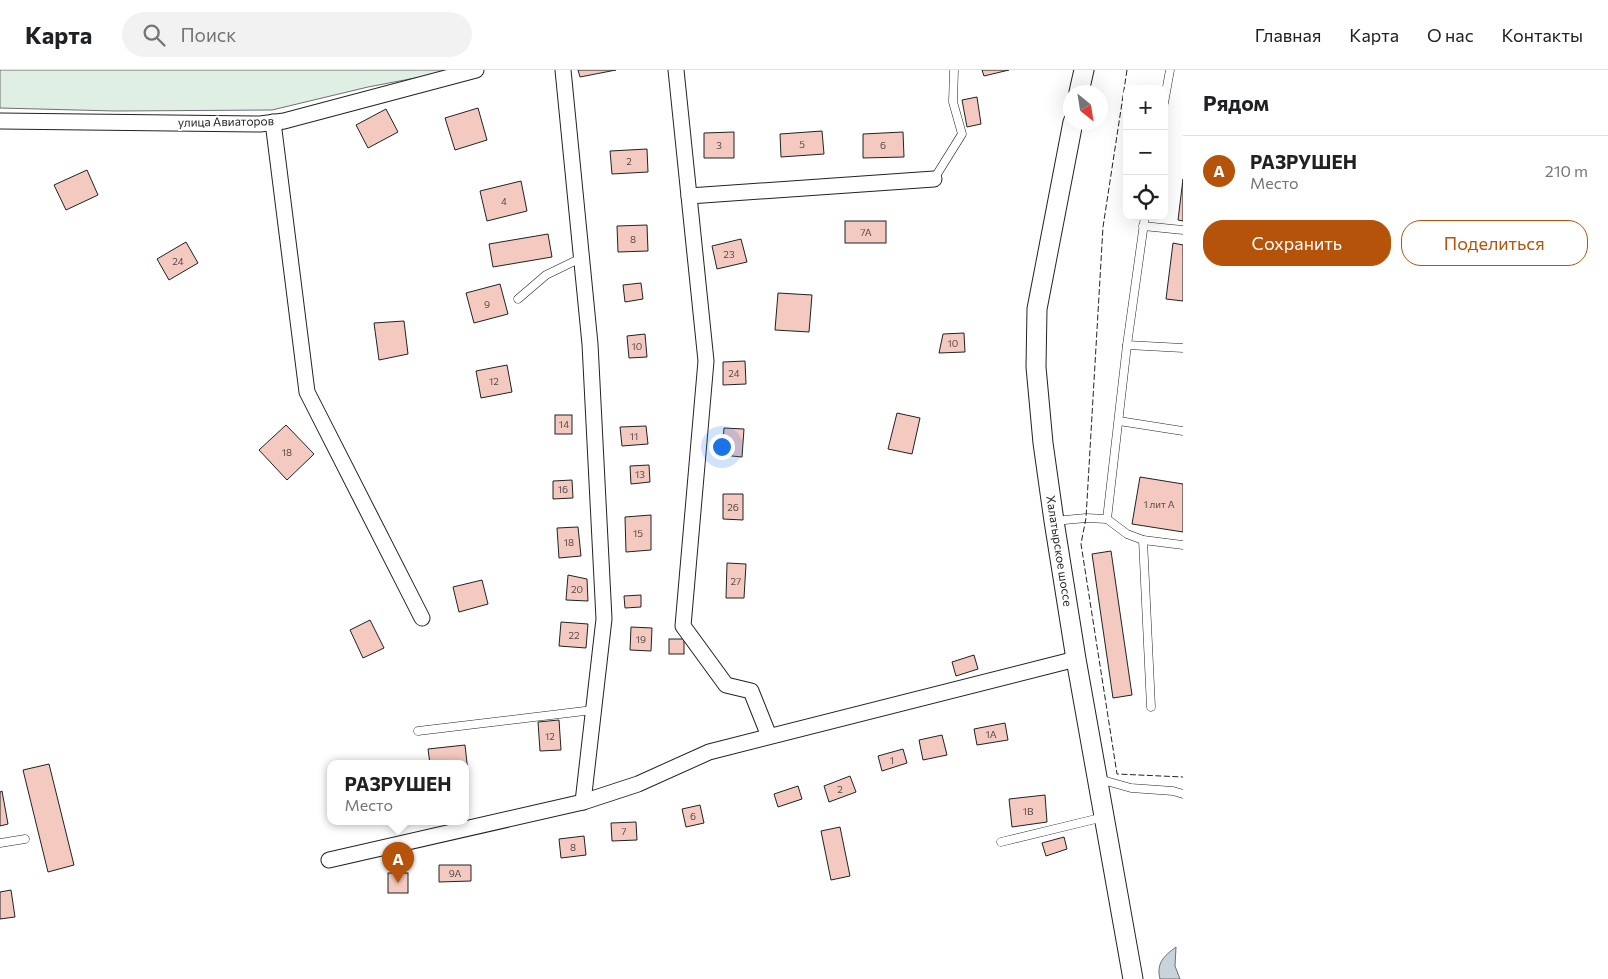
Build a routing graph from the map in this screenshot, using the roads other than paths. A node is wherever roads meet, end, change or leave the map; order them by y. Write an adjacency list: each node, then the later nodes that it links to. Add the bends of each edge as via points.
1 (476, 70): 10 (street, улица Авиаторов)
2 (563, 70): 17 (street)
3 (676, 70): 13 (street)
4 (954, 70): 12 (lane, via 953,102 962,134)
5 (1084, 70): 7 (street)
6 (1170, 70): 8 (lane)
7 (1081, 85)
8 (1167, 85)
9 (0, 121): 10 (street, улица Авиаторов)
10 (274, 122): 27 (street, via 308,392)
11 (1072, 130): 24 (street, Халатырское шоссе, via 1038,309 1036,367)
12 (934, 179): 13 (street)
13 (689, 196): 32 (street, via 706,361 683,626 726,685 752,691)
14 (1144, 220): 15 (lane)
15 (1143, 226): 16 (lane); 19 (lane)
16 (1183, 230)
17 (581, 258): 18 (lane, via 546,275); 30 (street, via 590,344 604,620)
18 (518, 299)
19 (1127, 345): 20 (lane); 21 (lane)
20 (1183, 348)
21 (1119, 422): 22 (lane); 23 (lane)
22 (1183, 430)
23 (1107, 519): 24 (lane); 25 (lane, via 1126,534)
24 (1054, 521): 28 (street, Халатырское шоссе)
25 (1144, 540): 26 (lane); 29 (lane)
26 (1183, 545)
27 (422, 618)
28 (1076, 659): 32 (street); 33 (street, Халатырское шоссе)
29 (1151, 708)
30 (593, 710): 31 (lane); 35 (street)
31 (418, 731)
32 (768, 736): 35 (street, via 709,752 638,784)
33 (1097, 778): 34 (lane, via 1132,788); 36 (street, Халатырское шоссе)
34 (1183, 794)
35 (583, 802): 40 (street)
36 (1104, 817): 38 (lane); 41 (street, Халатырское шоссе)
37 (25, 839): 39 (lane)
38 (1001, 842)
39 (0, 843)
40 (329, 860)
41 (1133, 979)

